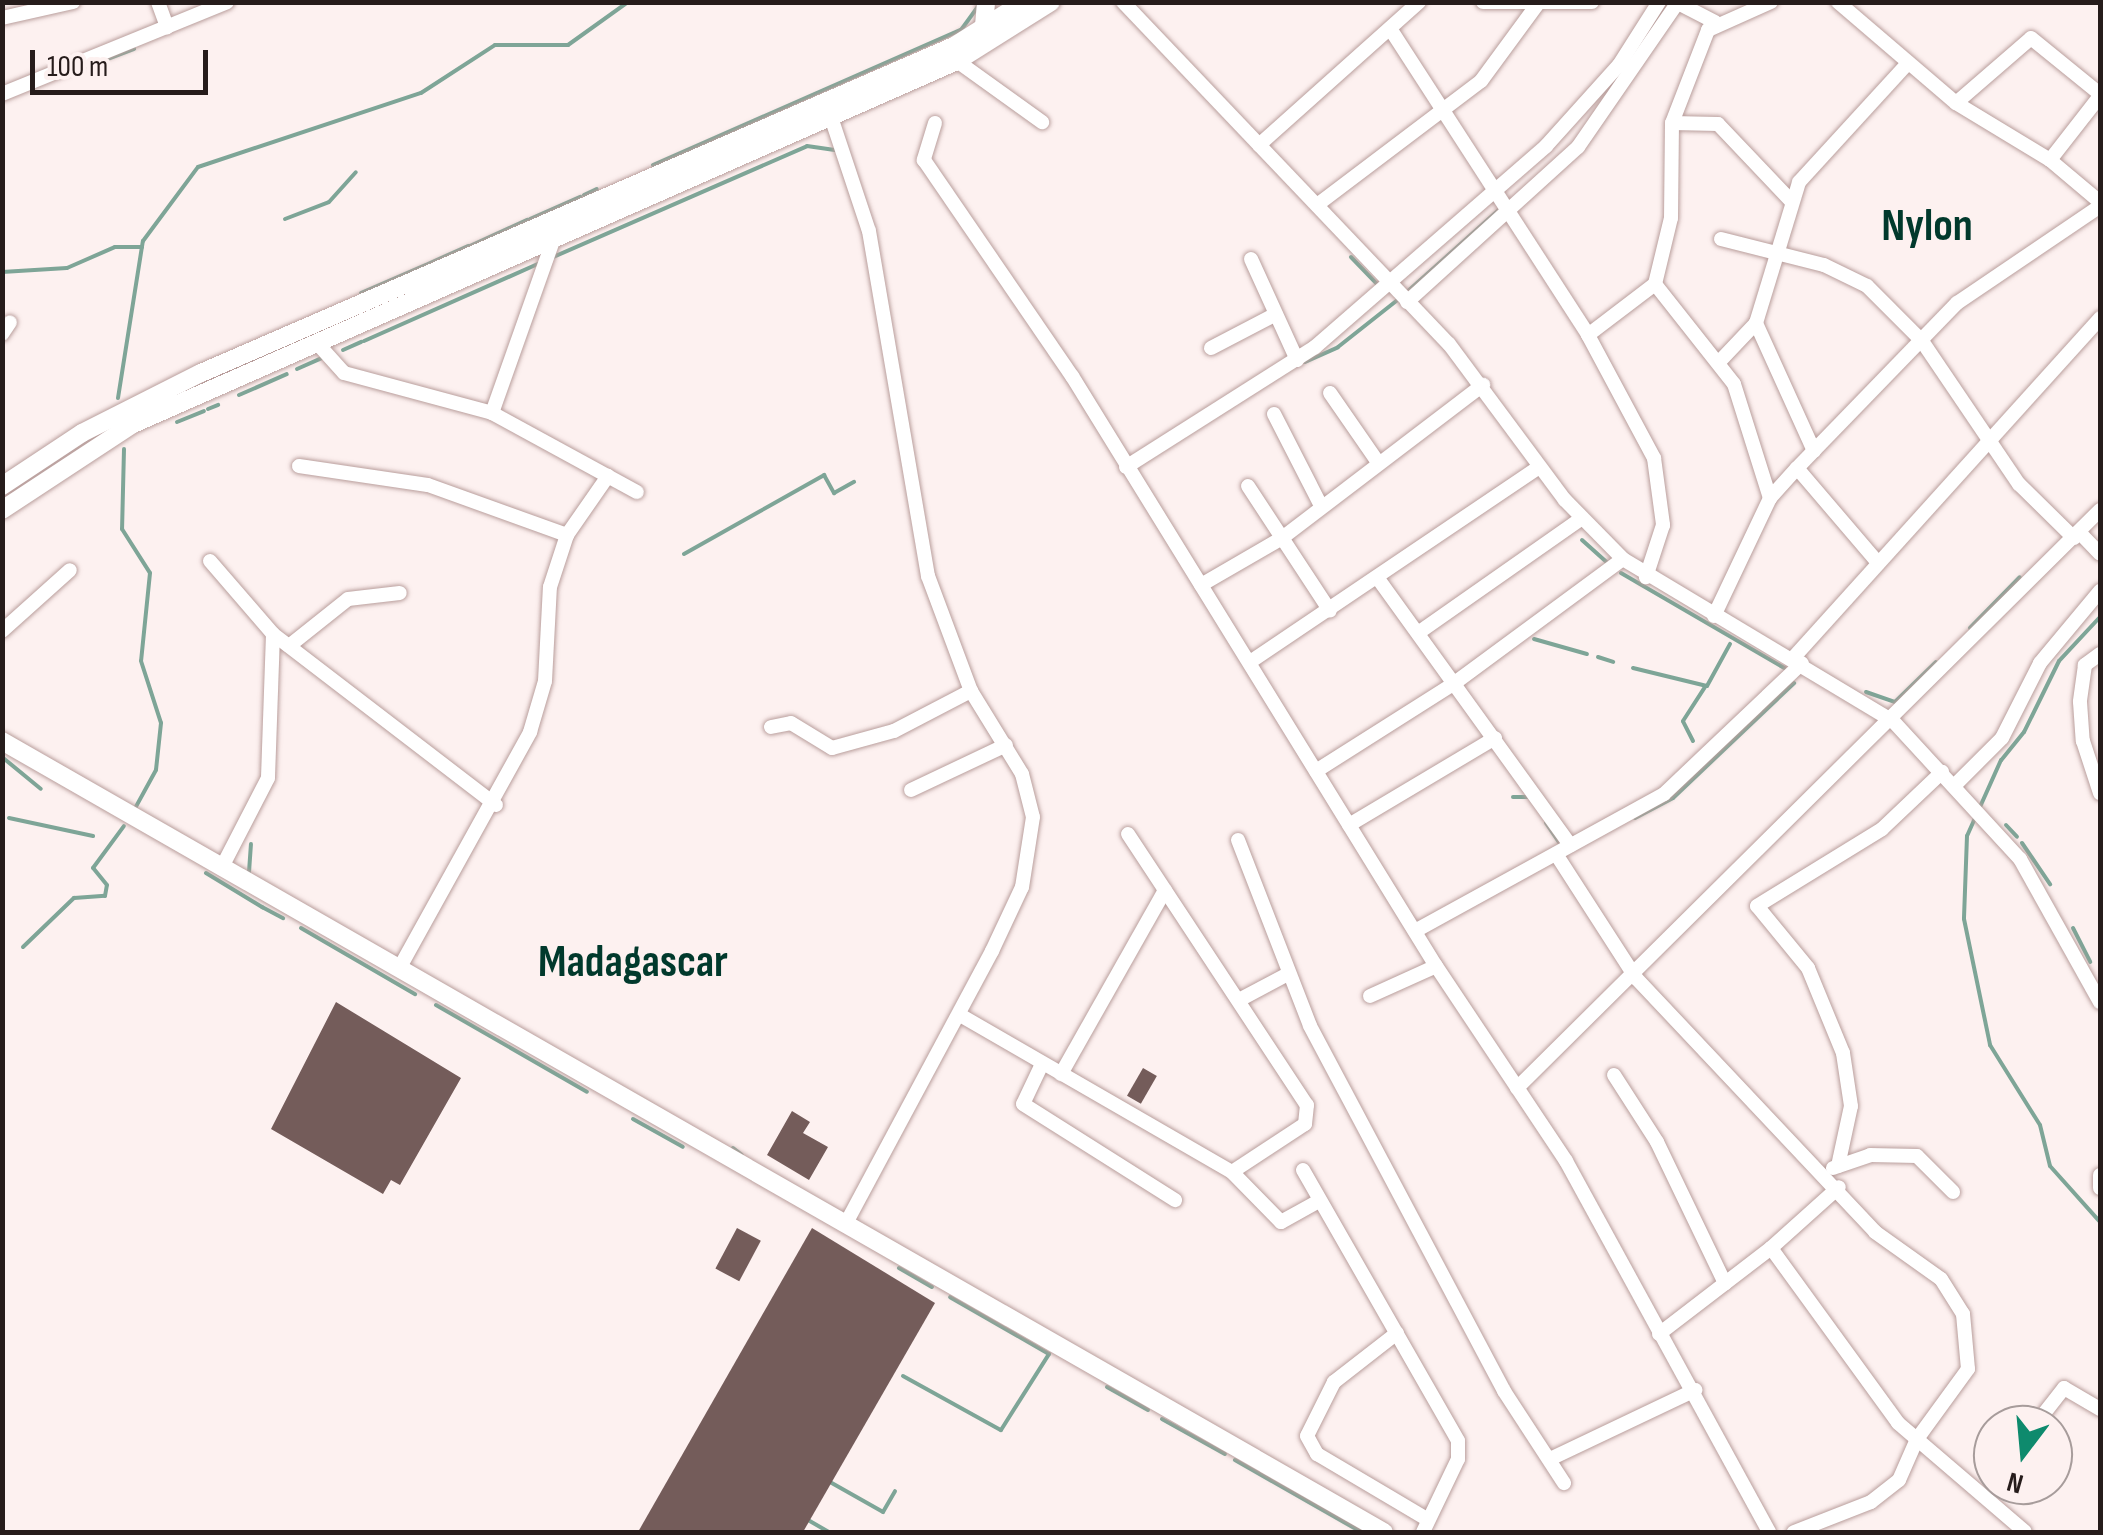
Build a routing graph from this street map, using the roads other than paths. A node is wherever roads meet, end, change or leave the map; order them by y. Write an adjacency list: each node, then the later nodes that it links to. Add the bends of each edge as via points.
1 (73, 2): 18 (street)
2 (158, 2): 20 (street)
3 (227, 2): 20 (street)
4 (986, 2): 22 (main road)
5 (1050, 2): 16 (main road)
6 (1123, 2): 33 (street)
7 (1419, 2): 21 (street)
8 (1483, 2): 15 (street)
9 (1592, 2): 15 (street)
10 (1659, 2): 36 (street, via 1592,98)
11 (1771, 2): 19 (street)
12 (1838, 2): 17 (street)
13 (1864, 2): 17 (street)
14 (1678, 3): 19 (street); 36 (street, via 1578,147)
15 (1538, 5): 29 (street, via 1481,81)
16 (1019, 9): 22 (main road)
17 (1851, 16): 24 (street)
18 (2, 18)
19 (1715, 22): 32 (street)
20 (167, 27): 25 (street)
21 (1391, 30): 29 (street); 33 (street)
22 (984, 39): 23 (main road); 28 (main road)
23 (957, 61): 28 (main road); 30 (street)
24 (1907, 64): 27 (street); 35 (street, via 1811,166)
25 (2, 94)
26 (2100, 95): 27 (street, via 2031,38); 34 (street)
27 (1956, 103): 34 (street)
28 (828, 108): 39 (main road); 67 (main road, via 201,373 82,433); 98 (street, via 869,231 928,576)
29 (1440, 114): 36 (street); 38 (street)
30 (1042, 122)
31 (935, 123): 64 (street, via 924,160 993,254)
32 (1672, 123): 35 (street, via 1718,124); 44 (street, via 1669,233)
33 (1259, 144): 38 (street)
34 (2050, 160): 37 (street)
35 (1790, 200): 41 (street)
36 (1501, 203): 43 (street); 45 (street); 49 (street)
37 (2100, 204): 50 (street, via 1990,275)
38 (1317, 205): 43 (street)
39 (554, 238): 51 (main road); 57 (street)
40 (1721, 239): 41 (street)
41 (1774, 252): 48 (street); 50 (street, via 1849,274)
42 (1250, 259): 46 (street)
43 (1386, 280): 45 (street); 53 (street)
44 (1655, 284): 49 (street); 54 (street)
45 (1404, 297): 55 (street)
46 (1276, 314): 52 (street); 53 (street)
47 (2100, 318): 59 (street)
48 (1756, 323): 54 (street); 60 (street)
49 (1588, 336): 83 (street, via 1640,430 1663,492 1663,525)
50 (1922, 341): 59 (street); 60 (street)
51 (317, 343): 57 (street, via 344,372); 72 (main road, via 132,424)
52 (1211, 348)
53 (1297, 360): 64 (street)
54 (1720, 361): 70 (street, via 1745,409)
55 (1484, 385): 61 (street); 63 (street)
56 (1330, 393): 61 (street)
57 (492, 413): 66 (street)
58 (1274, 414): 71 (street)
59 (1993, 441): 76 (street, via 2019,484); 81 (street)
60 (1814, 451): 65 (street)
61 (1378, 461): 71 (street)
62 (300, 466): 75 (street, via 428,485)
63 (1540, 466): 74 (street); 84 (street)
64 (1126, 467): 85 (street)
65 (1797, 468): 70 (street); 81 (street)
66 (608, 476): 69 (street); 75 (street)
67 (2, 486)
68 (1248, 486): 77 (street)
69 (637, 492)
70 (1770, 498): 89 (street)
71 (1319, 502): 77 (street)
72 (2, 510)
73 (2100, 510): 76 (street)
74 (1581, 519): 79 (street); 91 (street)
75 (566, 535): 109 (street, via 550,587 540,706)
76 (2077, 535): 78 (street); 99 (street)
77 (1282, 538): 85 (street); 88 (street)
78 (2100, 554)
79 (1623, 559): 83 (street); 97 (street)
80 (210, 560): 92 (street)
81 (1878, 563): 95 (street)
82 (70, 570): 90 (street)
83 (1646, 577): 89 (street)
84 (1378, 580): 88 (street); 91 (street)
85 (1201, 585): 96 (street)
86 (2100, 592): 106 (street, via 2040,663 2002,738)
87 (400, 593): 93 (street, via 348,599)
88 (1330, 611): 96 (street)
89 (1714, 616): 95 (street)
90 (2, 631)
91 (1418, 632): 97 (street)
92 (272, 634): 93 (street); 114 (street, via 268,778)
93 (289, 646): 109 (street)
94 (2100, 654): 108 (street, via 2084,665 2080,702 2082,741)
95 (1798, 660): 99 (street); 113 (street, via 1678,783)
96 (1250, 662): 104 (street)
97 (1456, 682): 101 (street); 104 (street)
98 (971, 691): 100 (street, via 894,731 832,748 792,723); 103 (street)
99 (1893, 722): 105 (street); 120 (street)
100 (771, 727)
101 (1495, 738): 110 (street); 113 (street)
102 (2, 741): 114 (main road)
103 (1006, 745): 107 (street); 124 (street, via 1029,793 1027,865)
104 (1316, 771): 110 (street)
105 (1942, 772): 106 (street); 129 (street, via 1882,829 1757,906 1808,968 1839,1040 1851,1106)
106 (1958, 788): 123 (street, via 2036,882)
107 (912, 790)
108 (2100, 793)
109 (496, 806): 118 (street)
110 (1349, 826): 116 (street)
111 (1128, 834): 115 (street)
112 (1238, 840): 119 (street)
113 (1563, 849): 116 (street); 120 (street)
114 (223, 865): 118 (main road)
115 (1165, 890): 122 (street); 126 (street)
116 (1415, 931): 117 (street)
117 (1436, 966): 121 (street); 128 (street)
118 (400, 967): 138 (main road)
119 (1286, 976): 122 (street); 147 (street, via 1504,1390)
120 (1636, 978): 128 (street); 129 (street)
121 (1370, 996)
122 (1239, 1000): 131 (street, via 1309,1112 1305,1124)
123 (2100, 1002)
124 (960, 1015): 125 (street); 138 (street)
125 (1042, 1064): 126 (street); 136 (street, via 1023,1104)
126 (1061, 1074): 131 (street)
127 (1614, 1075): 140 (street, via 1657,1142)
128 (1517, 1088): 142 (street)
129 (1832, 1169): 133 (street); 135 (street, via 1870,1156 1917,1156)
130 (1303, 1170): 137 (street)
131 (1232, 1172): 137 (street, via 1283,1223)
132 (2100, 1175): 134 (street)
133 (1839, 1187): 139 (street); 146 (street, via 1875,1232 1941,1279 1963,1314 1968,1369)
134 (2100, 1188)
135 (1954, 1192)
136 (1174, 1200)
137 (1320, 1201): 141 (street)
138 (845, 1225): 152 (main road)
139 (1772, 1248): 140 (street); 146 (street)
140 (1725, 1283): 142 (street)
141 (1397, 1333): 151 (street, via 1460,1450); 151 (street, via 1334,1382 1307,1436 1317,1454)
142 (1659, 1334): 143 (street)
143 (1695, 1390): 147 (street); 153 (street)
144 (2051, 1405): 145 (street, via 2064,1388)
145 (2100, 1408)
146 (1917, 1439): 148 (street); 154 (street, via 1892,1486)
147 (1550, 1459): 149 (street)
148 (1973, 1478)
149 (1564, 1483)
150 (2003, 1505): 155 (street)
151 (1424, 1528)
152 (1384, 1532)
153 (1769, 1532)
154 (1794, 1532)
155 (2025, 1532)

